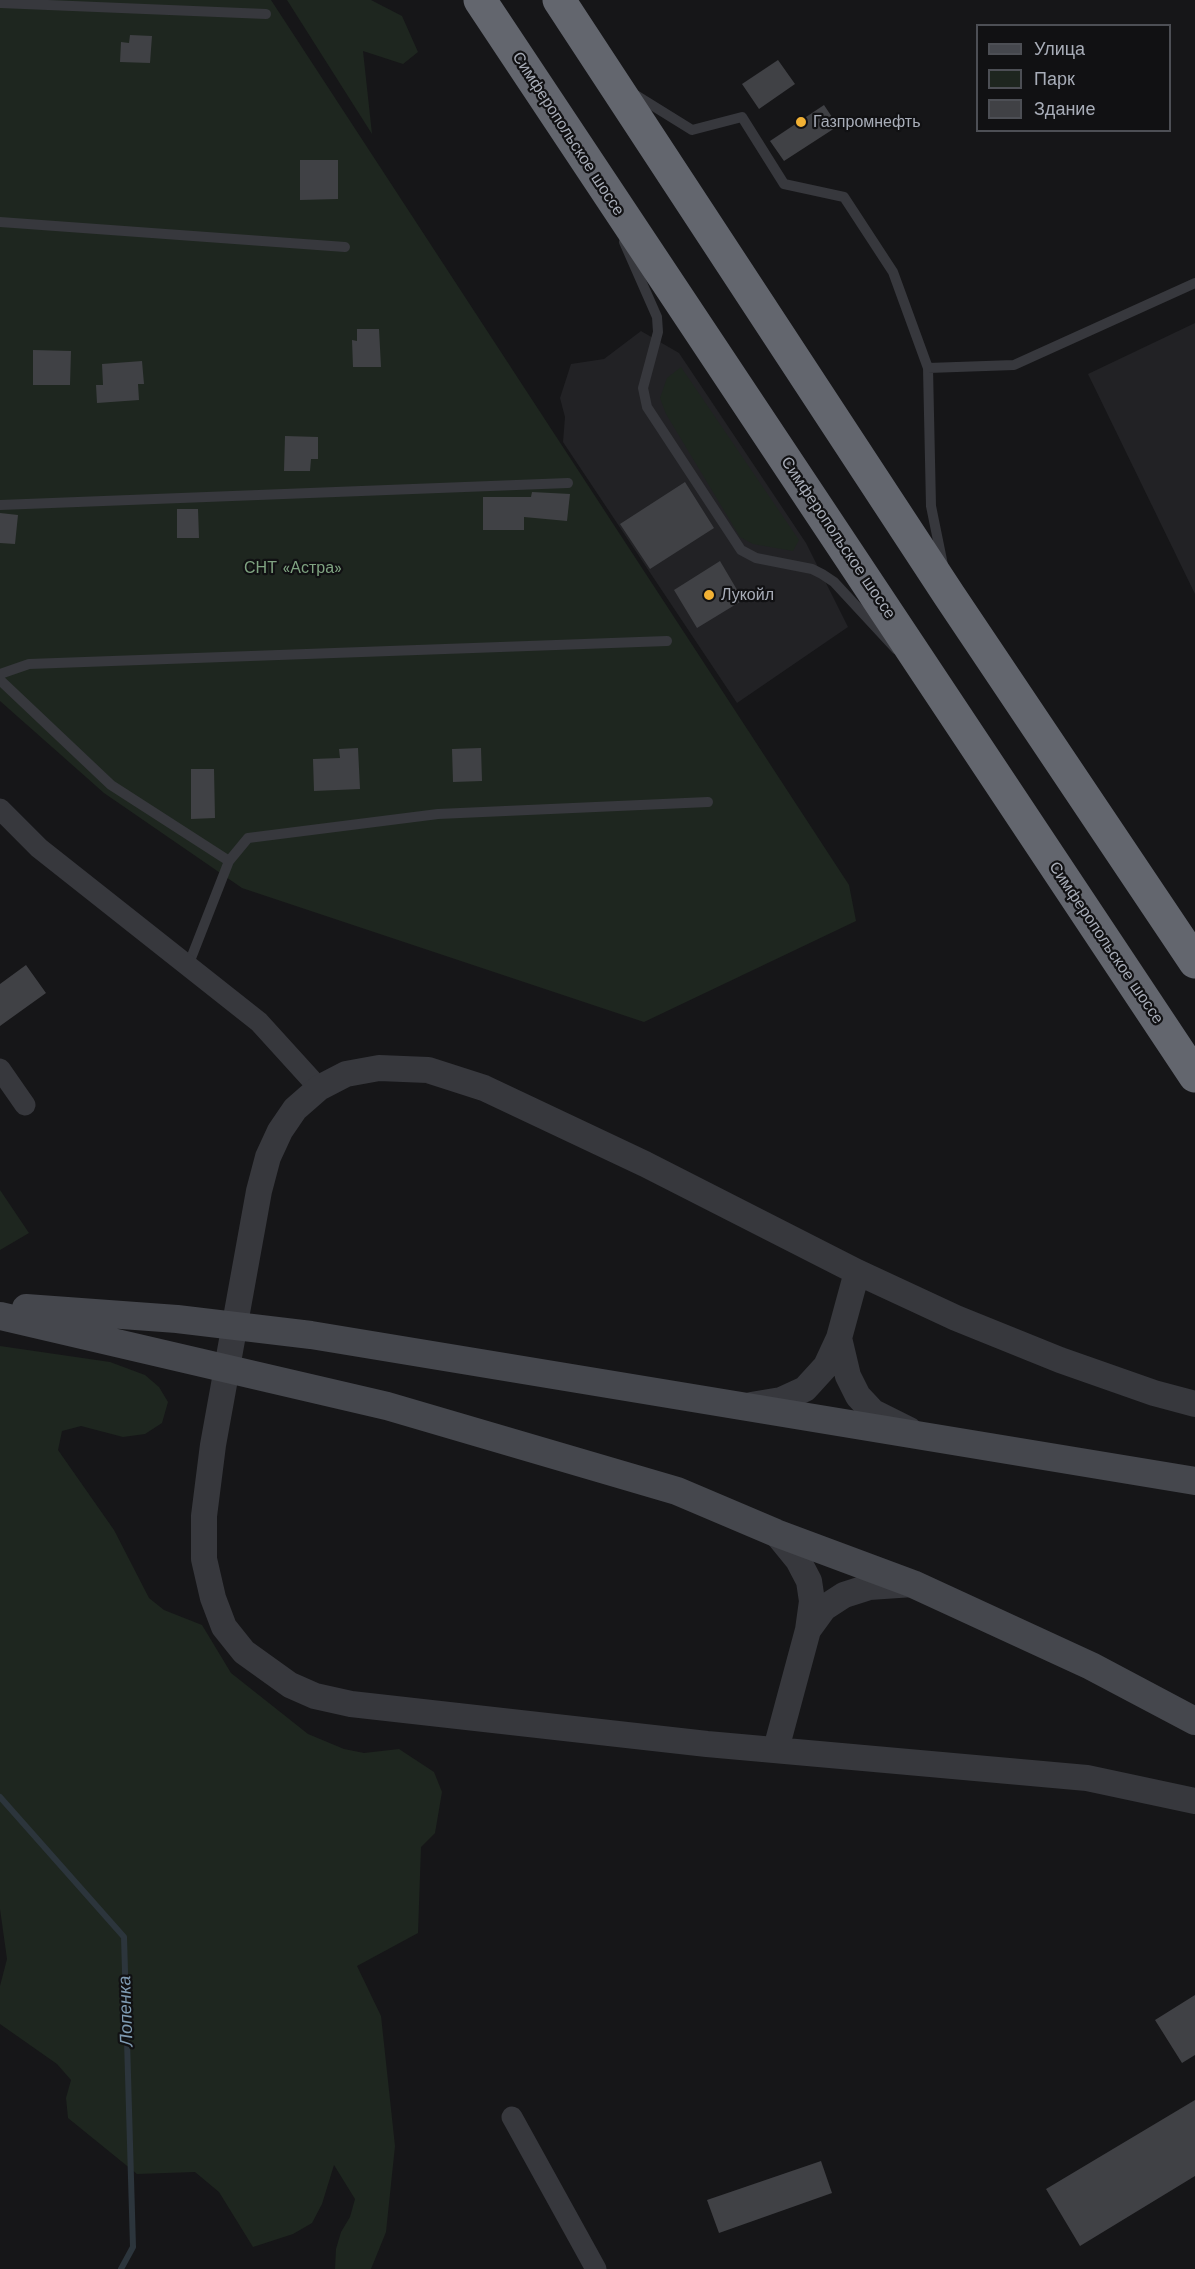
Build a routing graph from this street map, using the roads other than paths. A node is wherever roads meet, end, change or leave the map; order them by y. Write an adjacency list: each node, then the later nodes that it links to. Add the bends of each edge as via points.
1 (480, 0): 6 (highway, Симферопольское шоссе)
2 (559, 0): 5 (highway)
3 (0, 3): 4 (lane)
4 (266, 14)
5 (610, 79): 10 (lane, via 692,130 742,117 784,184 844,197 893,272); 13 (highway)
6 (597, 178): 17 (highway, Симферопольское шоссе); 17 (lane, via 657,317 658,332 643,388 647,407 741,550 756,558 812,568 834,582 882,637)
7 (0, 222): 8 (lane)
8 (345, 247)
9 (1195, 283): 10 (lane, via 1014,365)
10 (928, 368): 13 (lane, via 931,506)
11 (568, 483): 12 (lane)
12 (0, 505)
13 (949, 595): 21 (highway)
14 (667, 642): 15 (lane, via 29,664)
15 (0, 674)
16 (0, 680): 20 (lane, via 111,785)
17 (941, 692): 24 (highway, Симферопольское шоссе)
18 (708, 802): 20 (lane, via 438,814 248,838)
19 (0, 809): 22 (street, via 39,848)
20 (229, 861): 22 (lane)
21 (1195, 962)
22 (188, 966): 25 (street, via 259,1022)
23 (0, 1069): 26 (street)
24 (1195, 1076)
25 (319, 1088): 27 (street, via 346,1074 379,1068 428,1070 484,1088 645,1164); 39 (street, via 295,1109 272,1148 259,1191 213,1445 204,1548 213,1598 224,1627 244,1652 290,1685 315,1696 351,1704)
26 (25, 1105)
27 (857, 1272): 30 (street); 31 (street, via 1060,1360)
28 (0, 1306): 32 (main road, via 177,1319 311,1335)
29 (0, 1316): 35 (main road, via 387,1406 677,1491)
30 (839, 1338): 32 (street, via 826,1366 805,1389 781,1400); 33 (street, via 848,1376 858,1396 873,1412)
31 (1195, 1404)
32 (745, 1406): 33 (main road)
33 (918, 1434): 34 (main road)
34 (1195, 1481)
35 (776, 1533): 36 (main road); 37 (street, via 809,1581 812,1602)
36 (913, 1584): 37 (street, via 869,1587 844,1595 824,1608); 38 (main road, via 1091,1666)
37 (808, 1630): 39 (street)
38 (1195, 1721)
39 (776, 1749): 40 (street, via 1087,1778)
40 (1195, 1801)
41 (512, 2117): 42 (street)
42 (596, 2269)

